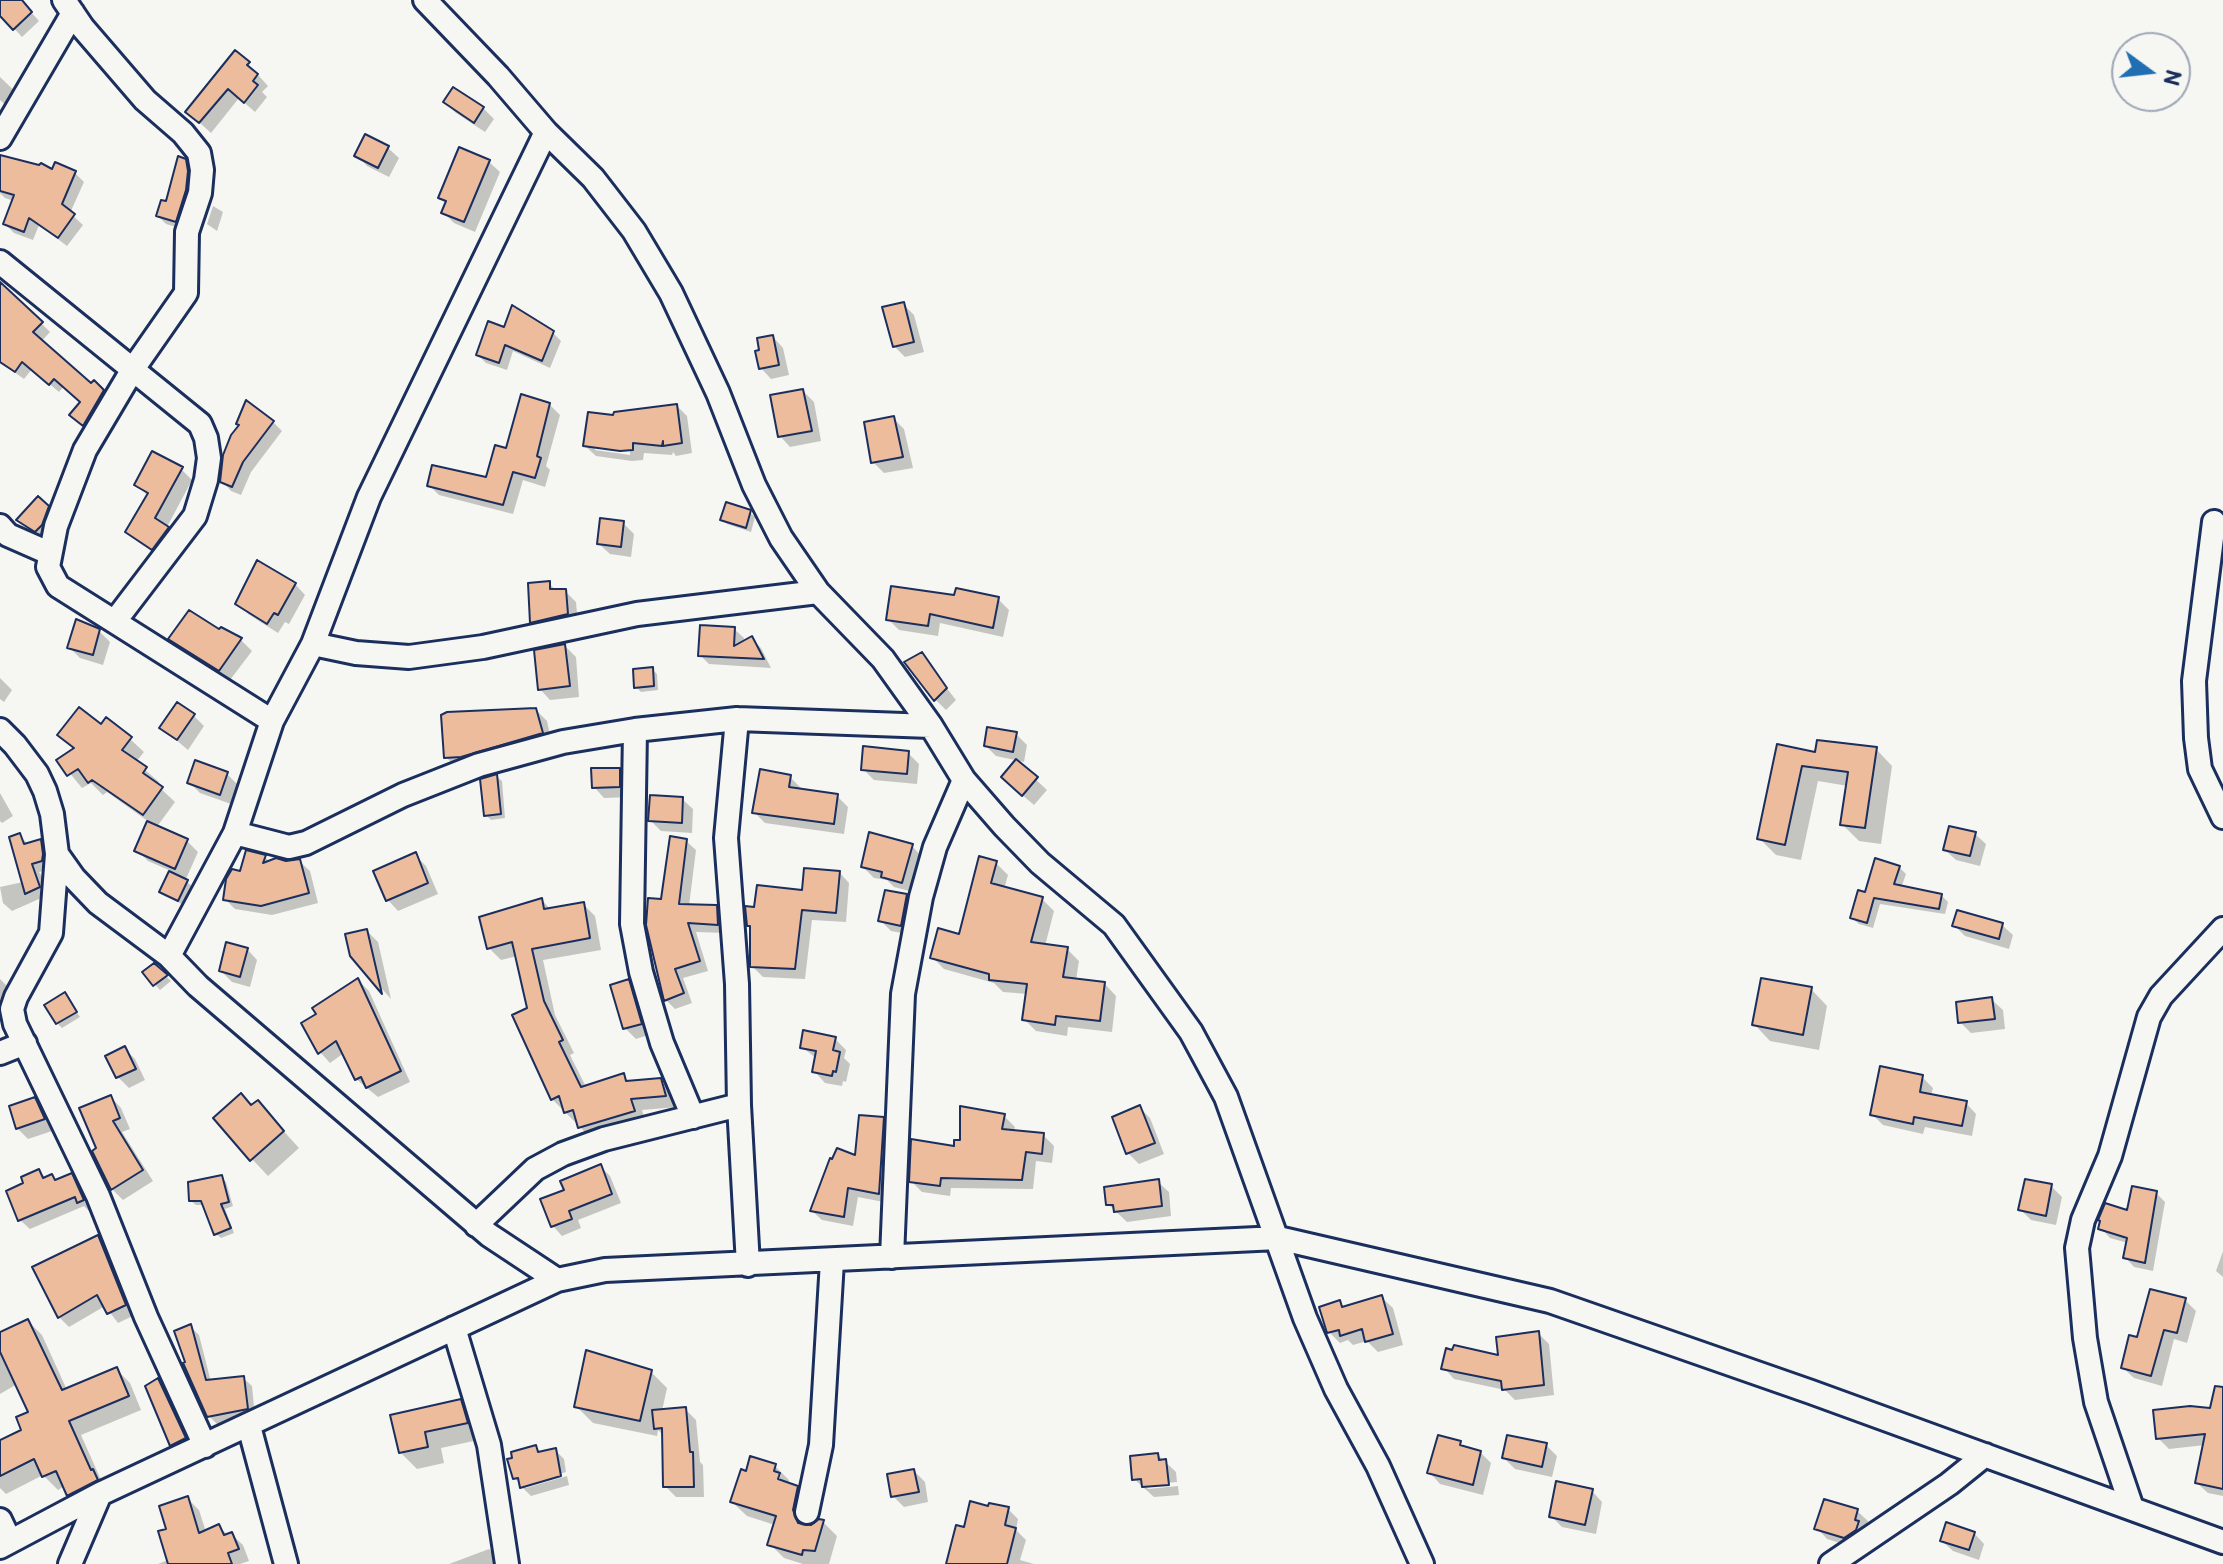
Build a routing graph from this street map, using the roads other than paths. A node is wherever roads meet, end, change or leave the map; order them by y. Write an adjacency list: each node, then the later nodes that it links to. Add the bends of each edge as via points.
1 (425, 0): 3 (street)
2 (69, 7): 4 (street); 6 (street, via 145,100 183,133 201,160 200,193 187,232 186,293)
3 (546, 132): 10 (street, via 593,178 634,231 671,293 754,485 781,538); 12 (street, via 369,497)
4 (0, 138)
5 (0, 262): 6 (street)
6 (133, 369): 9 (street, via 76,469); 11 (street, via 200,424 209,458 195,516)
7 (2214, 522): 19 (street, via 2194,681 2200,769)
8 (0, 526): 9 (street, via 8,535)
9 (49, 553): 11 (street, via 48,567 58,586)
10 (818, 592): 12 (street, via 637,614 409,657); 15 (street, via 883,659)
11 (115, 621): 14 (street)
12 (313, 644): 14 (street)
13 (737, 719): 15 (street); 17 (street); 26 (street, via 726,838)
14 (272, 721): 20 (street)
15 (931, 726): 18 (street)
16 (0, 730): 21 (street, via 45,791)
17 (635, 730): 20 (street, via 563,742 479,765 306,843 289,847); 27 (street, via 632,924 662,1043)
18 (964, 780): 29 (street, via 1040,863 1114,925 1191,1032 1226,1097); 30 (street, via 935,847 903,994)
19 (2223, 817)
20 (235, 833): 23 (street)
21 (57, 854): 23 (street, via 98,903); 24 (street, via 51,933 12,1009)
22 (2223, 929): 39 (street, via 2161,996 2149,1017 2110,1156 2077,1248 2096,1402)
23 (169, 956): 28 (street)
24 (25, 1043): 25 (street); 36 (street, via 98,1196)
25 (0, 1053)
26 (739, 1105): 27 (street); 32 (street)
27 (693, 1117): 28 (street, via 563,1154 535,1169)
28 (476, 1225): 33 (street)
29 (1278, 1238): 30 (street); 37 (street, via 1550,1301); 47 (street, via 1336,1389)
30 (892, 1257): 31 (street)
31 (832, 1261): 32 (street); 40 (street, via 821,1445)
32 (748, 1265): 33 (street, via 605,1270)
33 (557, 1280): 34 (street)
34 (454, 1328): 35 (street); 46 (street, via 489,1445)
35 (249, 1426): 36 (street); 45 (street)
36 (205, 1446): 38 (street)
37 (1985, 1455): 39 (street); 48 (street)
38 (100, 1494): 43 (street); 44 (street)
39 (2132, 1508): 42 (street)
40 (807, 1512)
41 (0, 1520): 43 (street)
42 (2223, 1542)
43 (5, 1544)
44 (70, 1564)
45 (286, 1564)
46 (507, 1564)
47 (1422, 1564)
48 (1831, 1564)

